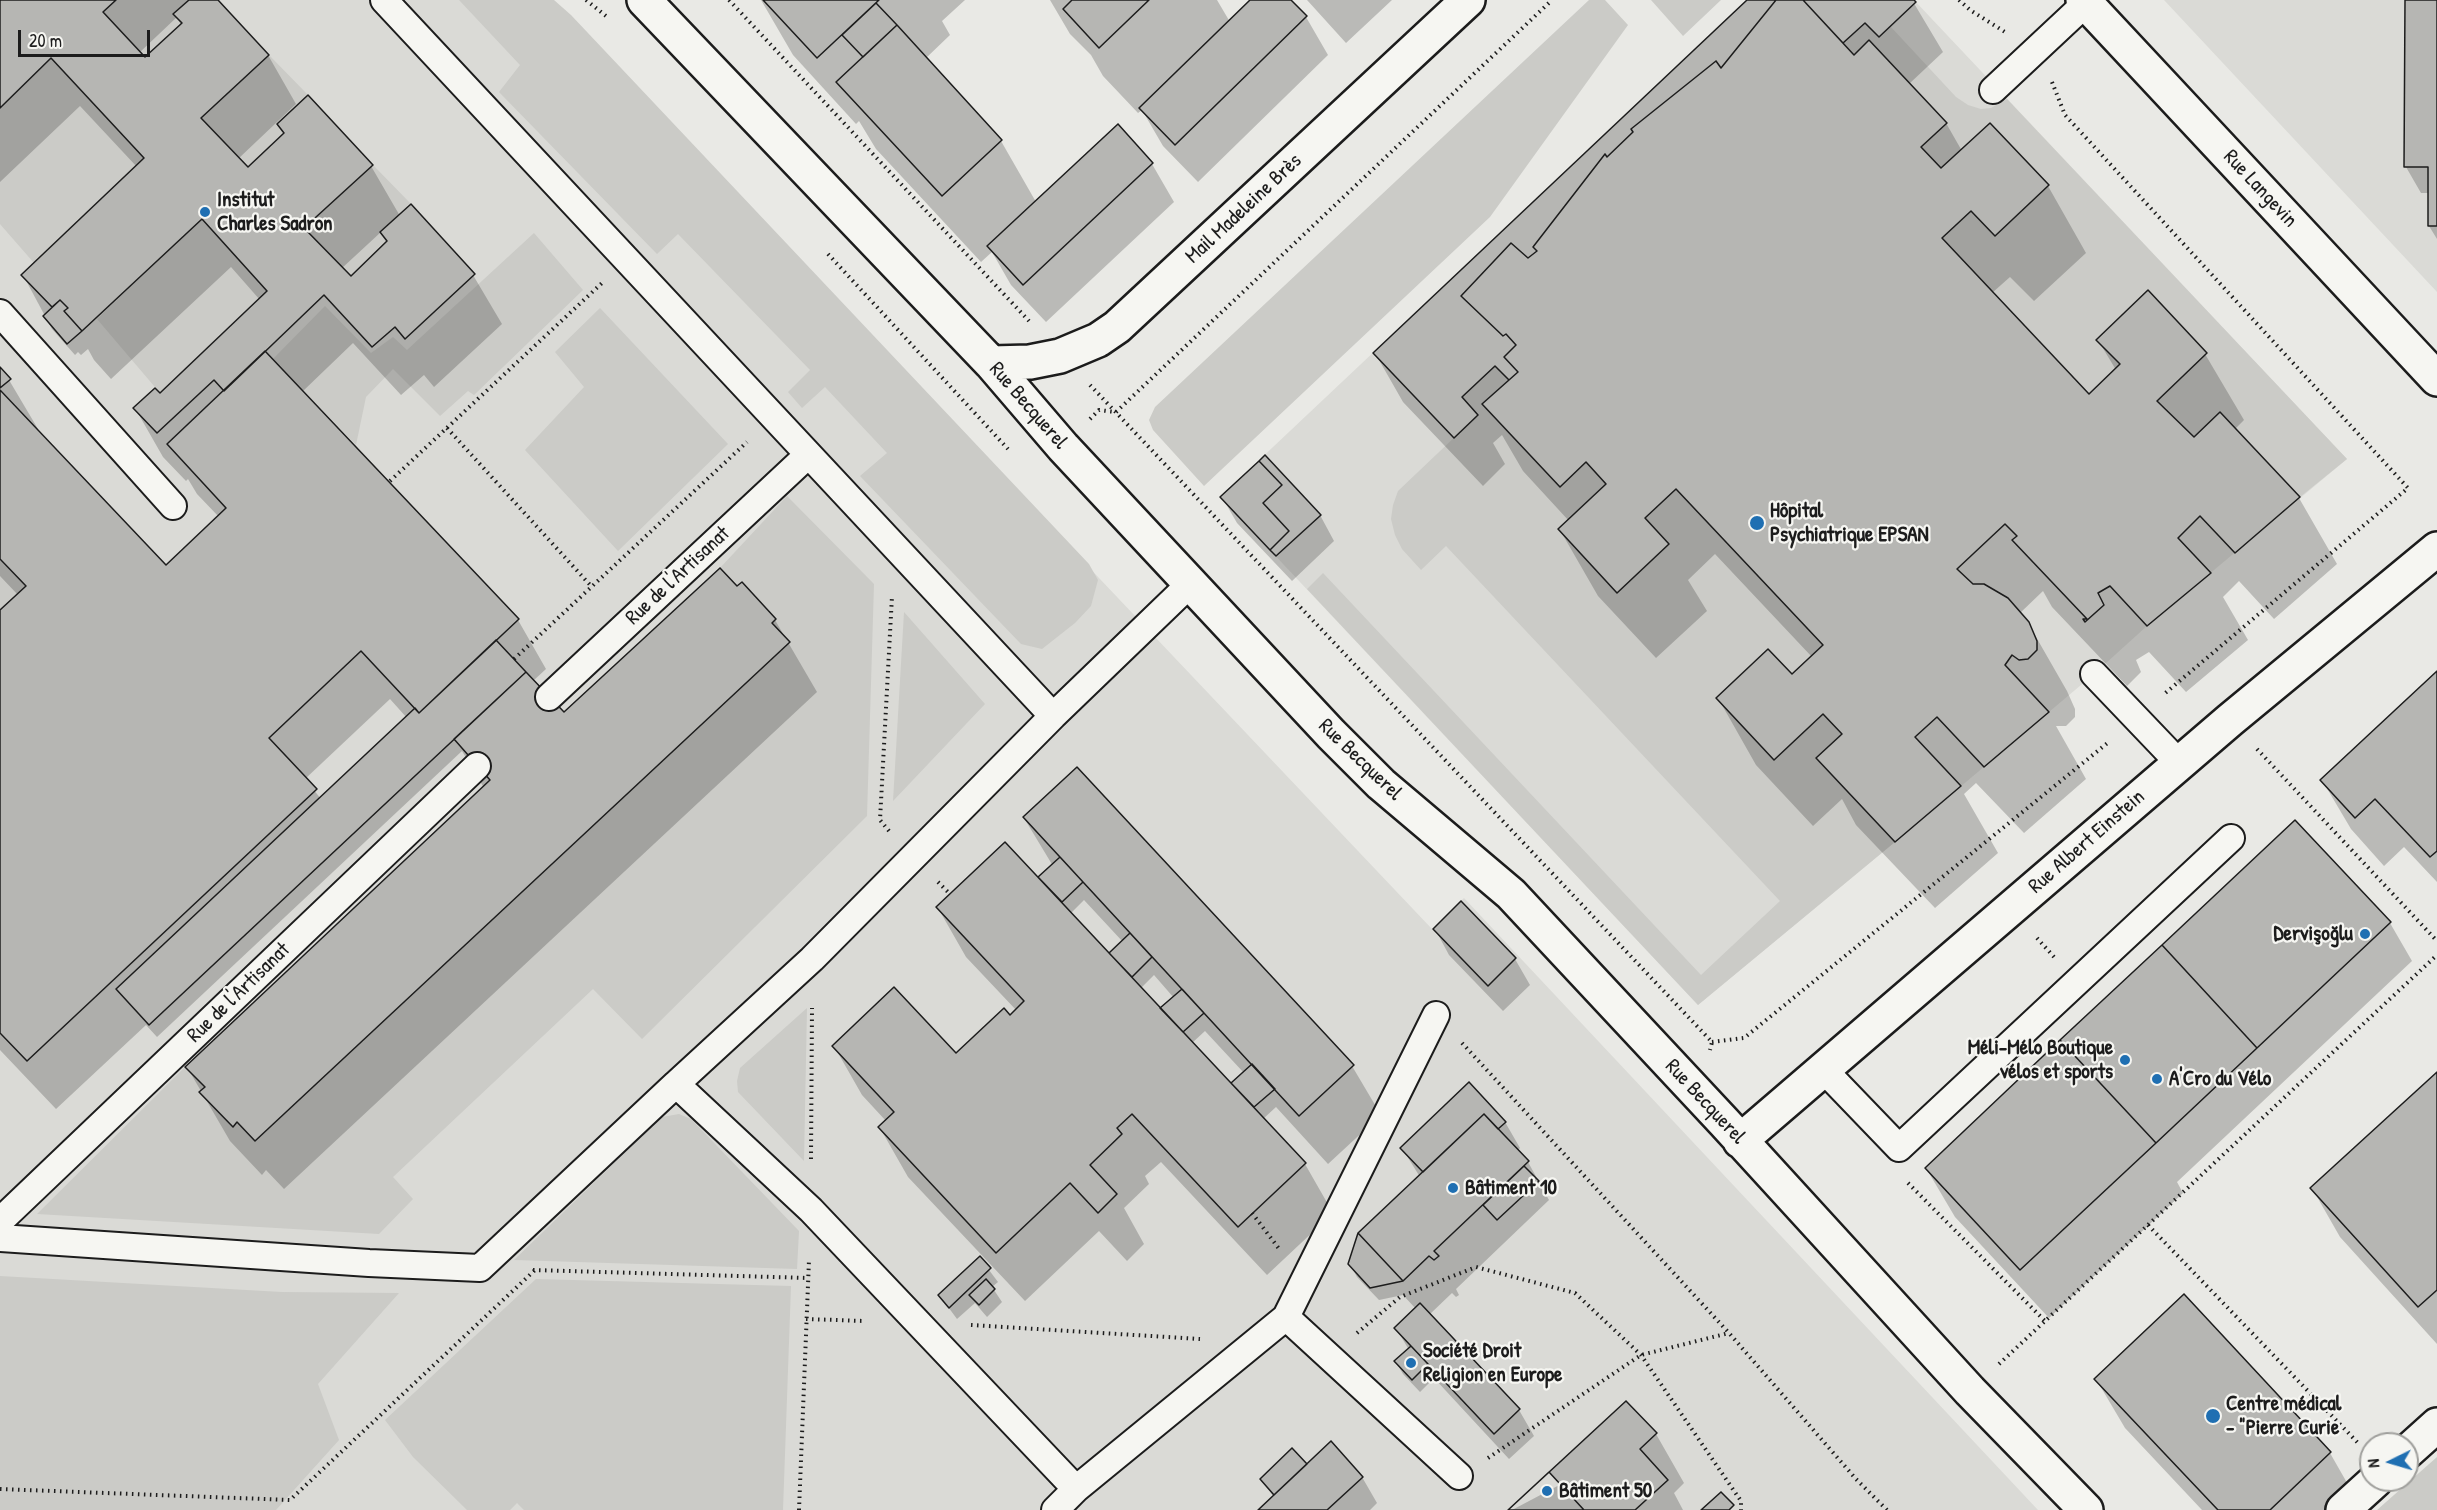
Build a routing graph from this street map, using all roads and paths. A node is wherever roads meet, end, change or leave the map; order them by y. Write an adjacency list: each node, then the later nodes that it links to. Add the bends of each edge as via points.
1 (384, 0): 10 (lane)
2 (644, 0): 13 (street, Rue Becquerel)
3 (729, 0): 12 (path)
4 (1468, 0): 12 (street, Mail Madeleine Brès, via 1117,327)
5 (1552, 0): 15 (path)
6 (1959, 0): 8 (path)
7 (2084, 2): 8 (lane); 14 (street, Rue Langevin)
8 (2034, 54): 9 (lane); 29 (path, via 2048,71 2065,115 2408,488)
9 (1993, 90)
10 (627, 260): 16 (lane); 17 (path)
11 (0, 313): 20 (lane)
12 (1060, 356): 13 (street, Mail Madeleine Brès); 15 (path)
13 (991, 363): 23 (street, Rue Becquerel)
14 (2437, 379)
15 (1116, 412): 41 (path)
16 (774, 417): 18 (lane); 24 (path)
17 (447, 428): 19 (path); 24 (path)
18 (808, 455): 21 (lane); 27 (lane, Rue de l'Artisanat)
19 (390, 482)
20 (173, 506)
21 (895, 547): 28 (lane); 34 (path, via 879,820)
22 (2437, 549): 30 (street, Rue Albert Einstein)
23 (1190, 584): 28 (lane); 45 (street, Rue Becquerel, via 1381,784 1511,894)
24 (592, 587): 25 (path)
25 (514, 659)
26 (2094, 674): 29 (lane)
27 (549, 697)
28 (1053, 716): 34 (lane)
29 (2136, 717): 31 (lane); 41 (path, via 1744,1038)
30 (2230, 720): 31 (street, Rue Albert Einstein); 37 (path)
31 (2179, 763): 36 (street, Rue Albert Einstein)
32 (477, 766): 47 (lane, Rue de l'Artisanat)
33 (2231, 838): 39 (lane)
34 (914, 857): 35 (path); 44 (lane, via 812,959)
35 (948, 892)
36 (2010, 908): 39 (path); 43 (street, Rue Albert Einstein)
37 (2437, 941)
38 (2437, 955): 48 (path)
39 (2077, 982): 46 (lane)
40 (1436, 1015): 53 (lane); 57 (path)
41 (1712, 1042): 42 (path)
42 (1708, 1060)
43 (1823, 1069): 45 (street, Rue Albert Einstein); 46 (lane)
44 (676, 1084): 50 (lane); 55 (lane, via 811,1210)
45 (1740, 1141): 61 (street, Rue Becquerel)
46 (1899, 1148): 56 (path, via 1898,1172)
47 (0, 1221)
48 (2148, 1225): 56 (path); 64 (path)
49 (0, 1238): 50 (lane)
50 (480, 1268): 51 (path)
51 (535, 1270): 52 (path); 66 (path, via 290,1500)
52 (808, 1278)
53 (1286, 1317): 58 (lane); 60 (lane)
54 (806, 1319): 55 (path)
55 (917, 1322): 58 (path); 67 (lane)
56 (2044, 1322): 61 (path)
57 (1729, 1332): 59 (path); 71 (path)
58 (1255, 1342): 67 (lane)
59 (1641, 1355): 60 (path, via 1575,1293 1476,1267 1400,1297); 65 (path); 70 (path, via 1741,1501)
60 (1329, 1356): 65 (lane)
61 (1970, 1391): 72 (street, Rue Becquerel)
62 (2437, 1425): 63 (street)
63 (2419, 1441)
64 (2359, 1444)
65 (1459, 1476)
66 (0, 1489)
67 (1076, 1490): 69 (lane)
68 (2363, 1492): 73 (street)
69 (1055, 1510)
70 (1741, 1510)
71 (1887, 1510)
72 (2086, 1510)
73 (2343, 1510)

